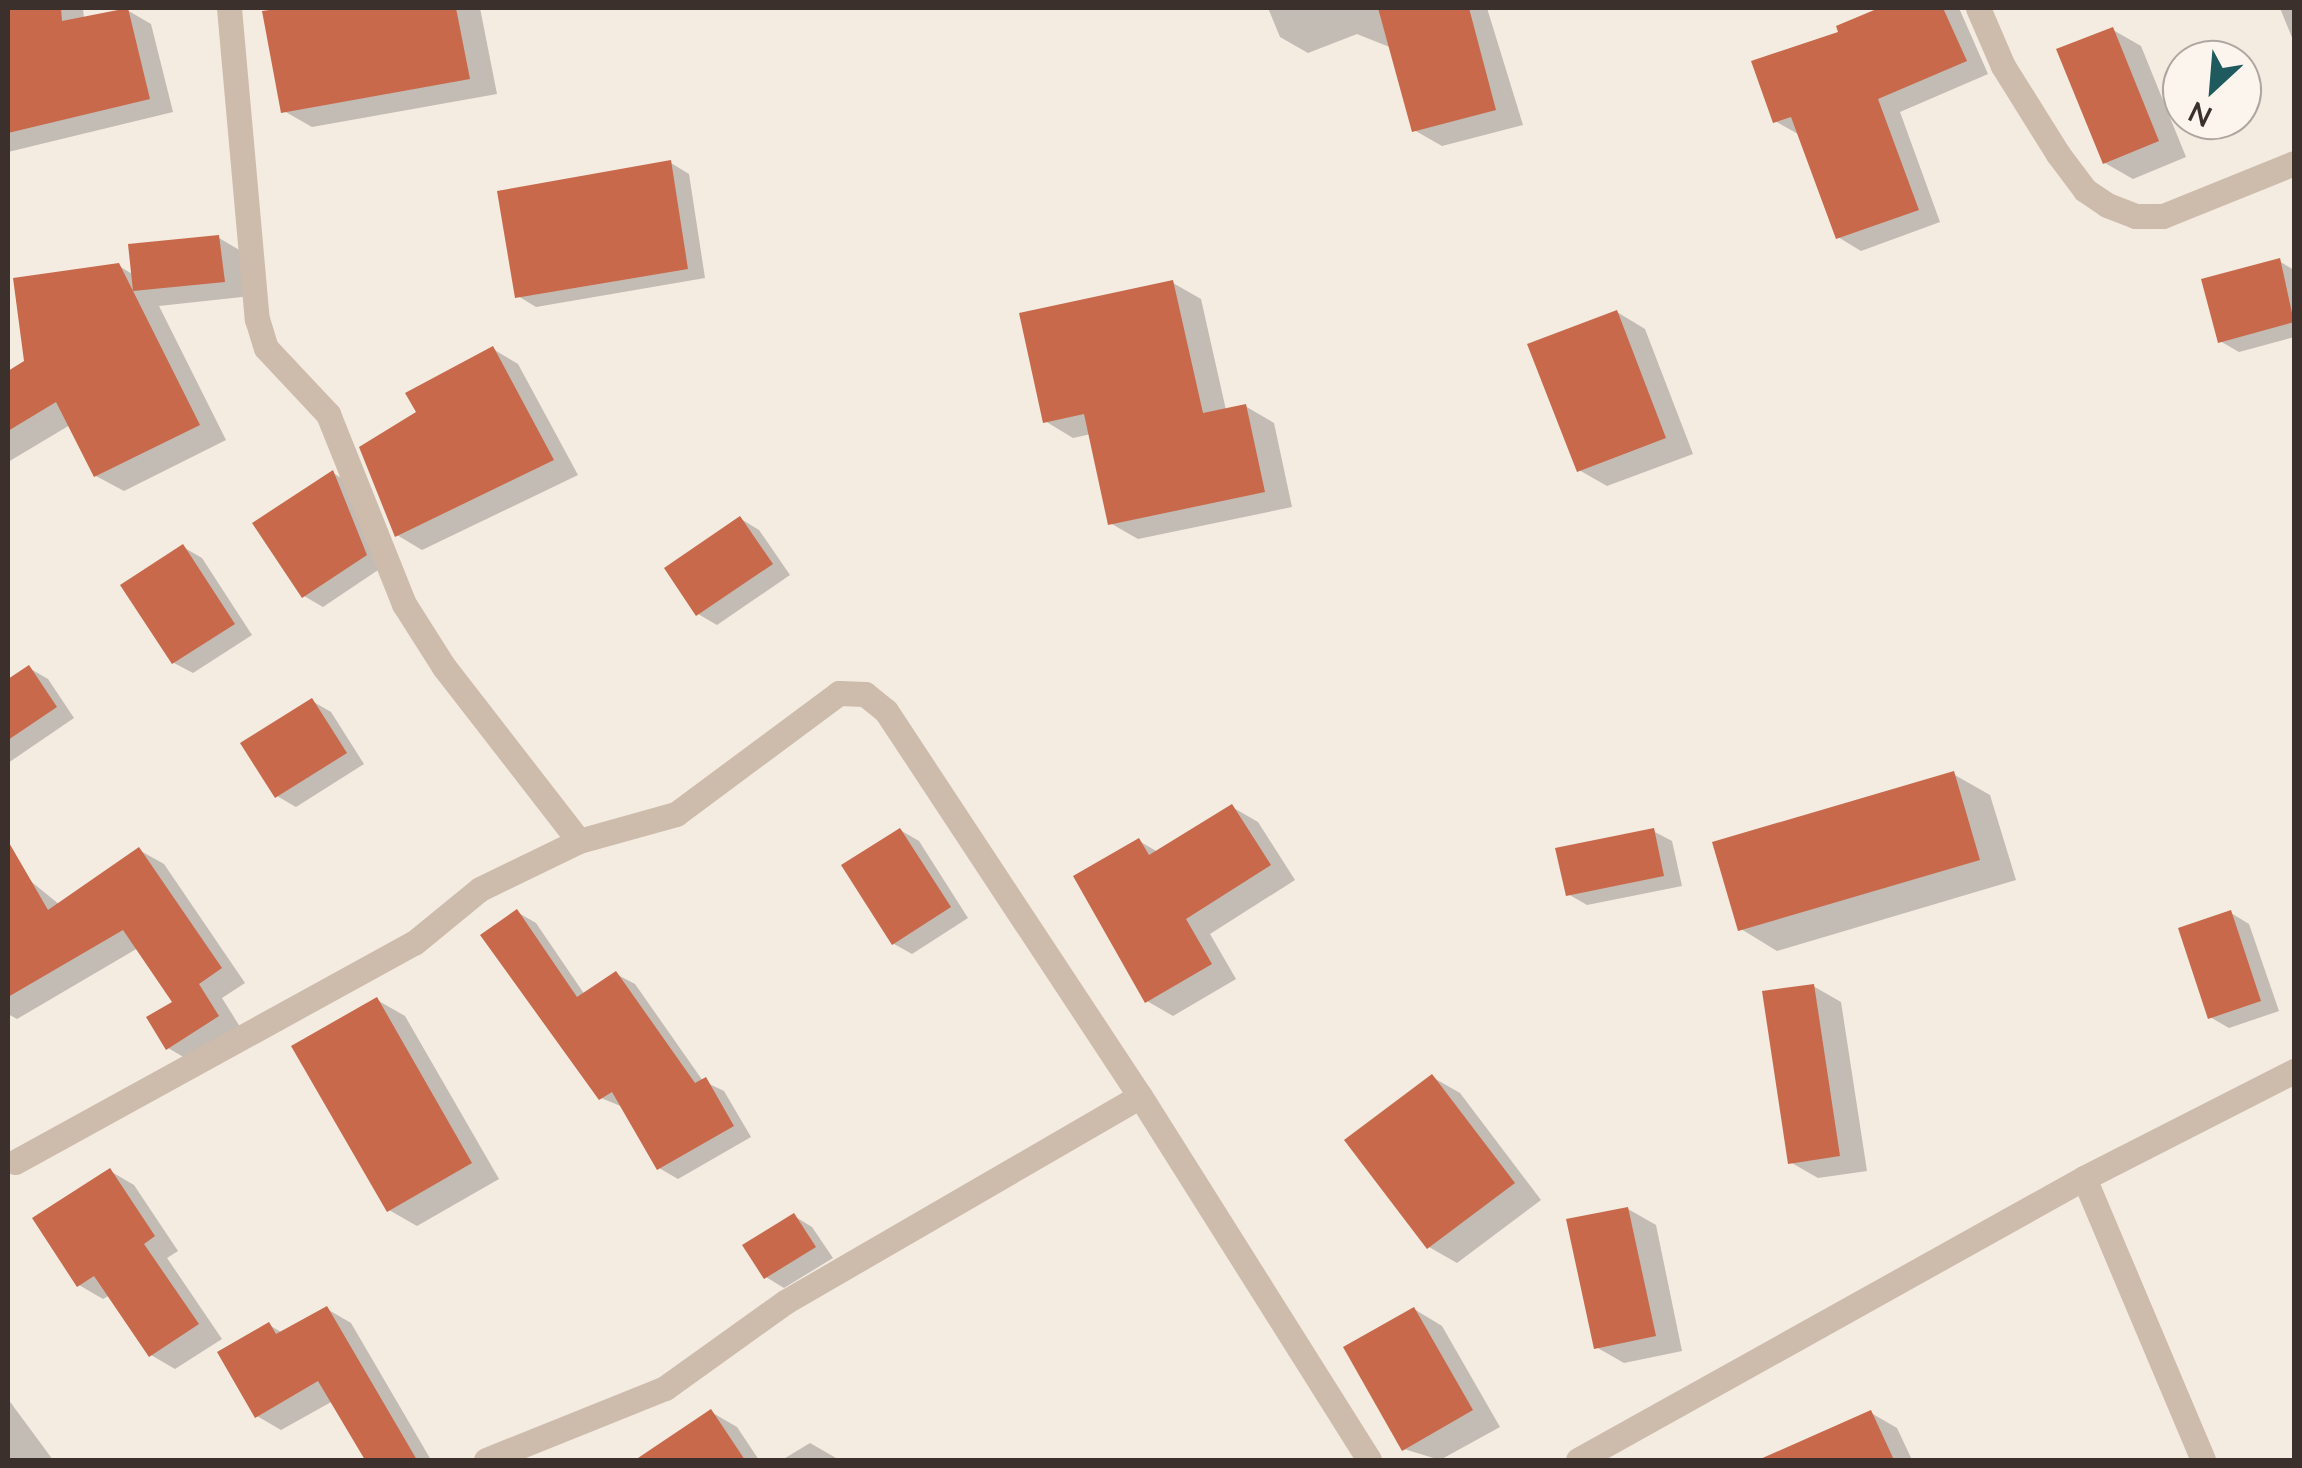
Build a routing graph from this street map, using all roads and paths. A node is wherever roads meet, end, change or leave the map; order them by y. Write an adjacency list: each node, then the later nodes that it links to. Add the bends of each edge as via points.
1 (228, 8): 4 (street, via 257,319 266,348 328,414 414,620)
2 (1978, 8): 3 (street, via 2004,66 2058,154 2085,190 2107,205 2135,216 2163,216)
3 (2294, 164)
4 (579, 841): 6 (street, via 676,814 839,693 864,694 886,711); 7 (street, via 480,889 414,943)
5 (2294, 1071): 8 (street)
6 (1140, 1096): 9 (street, via 784,1302 665,1388); 10 (street)
7 (15, 1162)
8 (2084, 1178): 11 (street); 12 (street)
9 (486, 1460)
10 (1369, 1460)
11 (1578, 1460)
12 (2203, 1460)

